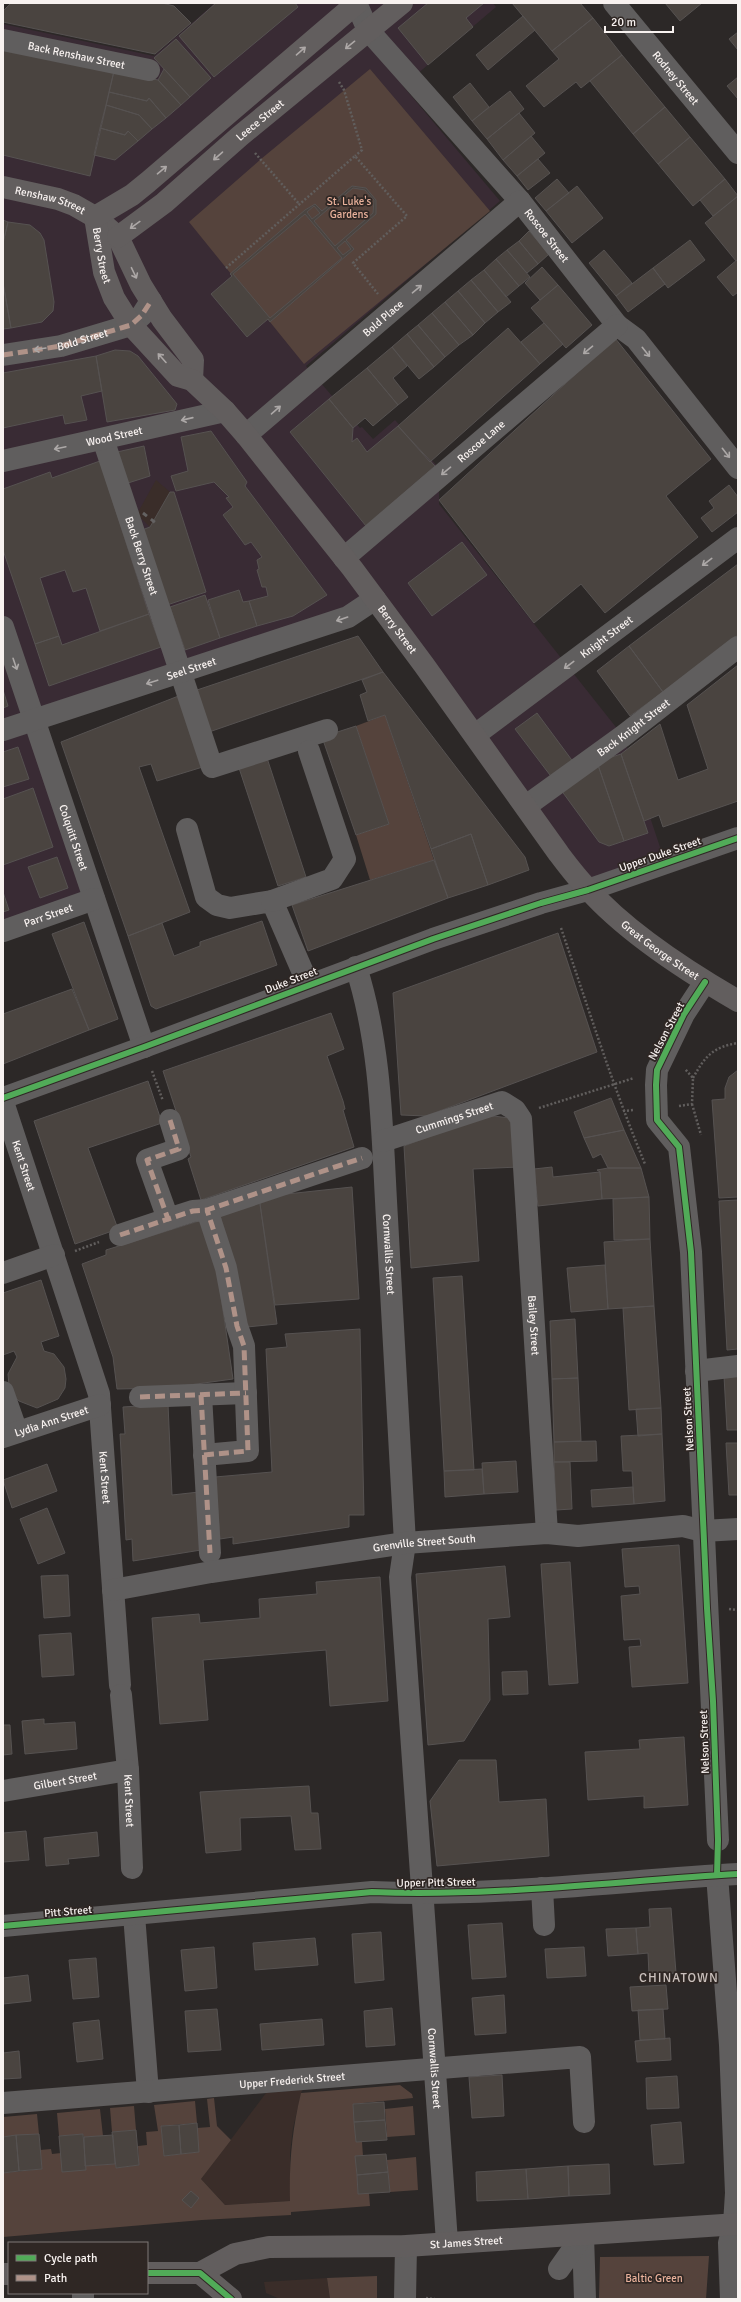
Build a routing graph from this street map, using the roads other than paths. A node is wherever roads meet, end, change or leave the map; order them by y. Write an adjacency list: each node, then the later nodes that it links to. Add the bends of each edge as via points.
1 (356, 3): 4 (street, Roscoe Street); 10 (main road, one-way to 1, via 142,186)
2 (402, 3): 4 (main road, Leece Street)
3 (614, 3): 7 (street, Rodney Street)
4 (368, 30): 9 (street, Roscoe Street); 11 (main road, Leece Street, one-way to 11, via 164,203)
5 (3, 40): 6 (street, Back Renshaw Street)
6 (149, 70)
7 (738, 153)
8 (3, 187): 10 (main road, Renshaw Street, via 58,199)
9 (520, 201): 14 (street, Roscoe Street); 18 (street, Bold Place, one-way to 9)
10 (96, 217): 11 (main road, Berry Street); 13 (main road, Berry Street, via 104,272 114,298)
11 (118, 237): 12 (main road, Berry Street, one-way to 12)
12 (151, 301): 13 (street, Bold Street, via 142,315); 16 (main road, Berry Street, via 193,360)
13 (131, 325): 15 (street, Bold Street, one-way to 15, via 61,346); 16 (main road, Berry Street, one-way to 13, via 178,376)
14 (617, 325): 21 (street, Roscoe Street, one-way to 21, via 636,339); 23 (street, Roscoe Lane, one-way to 23)
15 (3, 355)
16 (192, 380): 17 (main road, Berry Street)
17 (225, 411): 18 (main road, Berry Street); 19 (street, Wood Street, one-way to 19)
18 (246, 436): 23 (main road, Berry Street)
19 (103, 439): 20 (street, Wood Street, one-way to 20); 27 (street, Back Berry Street)
20 (3, 461)
21 (738, 468)
22 (738, 538): 31 (street, Knight Street, one-way to 31)
23 (344, 558): 24 (main road, Berry Street)
24 (375, 599): 27 (street, Seel Street, one-way to 27, via 348,617); 31 (main road, Berry Street)
25 (3, 627): 28 (street, Colquitt Street, one-way to 28)
26 (738, 647): 33 (street, Back Knight Street, via 623,736)
27 (182, 673): 28 (street, Seel Street, one-way to 28); 30 (street, Back Berry Street, via 212,767)
28 (34, 721): 29 (street, Seel Street); 37 (street, Colquitt Street)
29 (3, 730)
30 (327, 730)
31 (475, 735): 33 (main road, Berry Street)
32 (309, 751): 38 (street, via 345,859 332,879)
33 (526, 806): 36 (main road, Berry Street)
34 (187, 829): 38 (street, via 206,897 230,908)
35 (738, 838): 36 (street, Upper Duke Street)
36 (588, 890): 40 (street, Duke Street, via 541,903); 41 (main road, Great George Street, via 639,936)
37 (94, 899): 39 (street, Parr Street); 44 (street, Colquitt Street)
38 (272, 901): 42 (street)
39 (3, 931)
40 (356, 967): 42 (street, Duke Street); 49 (street, Cornwallis Street, via 366,998 373,1034)
41 (705, 982): 43 (main road, Great George Street); 57 (street, Nelson Street, via 684,1014 657,1070 657,1120 679,1147 691,1252)
42 (308, 984): 44 (street, Duke Street)
43 (738, 1001)
44 (144, 1047): 45 (street, Duke Street)
45 (3, 1098)
46 (3, 1102): 54 (street, Kent Street)
47 (519, 1117): 49 (street, Cummings Street, via 515,1110 502,1102); 67 (street, Bailey Street)
48 (170, 1120): 52 (street, via 180,1149 147,1160)
49 (383, 1141): 68 (street, Cornwallis Street)
50 (362, 1158): 51 (street)
51 (207, 1210): 52 (street, via 193,1211); 59 (street, via 226,1268 237,1326 244,1346)
52 (168, 1219): 53 (street)
53 (111, 1238)
54 (54, 1255): 55 (street); 62 (street, Kent Street, via 99,1394)
55 (3, 1274)
56 (738, 1366): 57 (street)
57 (696, 1371): 66 (street, Nelson Street)
58 (3, 1392): 63 (street)
59 (246, 1393): 60 (street); 64 (street, via 248,1451)
60 (201, 1395): 61 (street); 64 (street)
61 (140, 1397)
62 (100, 1405): 63 (street, Lydia Ann Street); 70 (street, Kent Street)
63 (10, 1435)
64 (204, 1455): 69 (street)
65 (738, 1529): 66 (street, Grenville Street South)
66 (703, 1531): 67 (street, Grenville Street South, via 682,1526 578,1536); 73 (street, Nelson Street)
67 (547, 1533): 68 (street, Grenville Street South)
68 (405, 1543): 70 (street, Grenville Street South, via 211,1572); 77 (street, Cornwallis Street, via 400,1577)
69 (210, 1553)
70 (113, 1590): 71 (street, Kent Street)
71 (128, 1770): 72 (street, Gilbert Street); 74 (street, Kent Street)
72 (3, 1791)
73 (718, 1840)
74 (132, 1868)
75 (727, 1874): 76 (street, Upper Pitt Street); 81 (street)
76 (542, 1888): 77 (street, Upper Pitt Street); 79 (street)
77 (422, 1894): 78 (street, Upper Pitt Street, via 372,1892); 82 (street, Cornwallis Street)
78 (134, 1915): 80 (street, Pitt Street); 83 (street)
79 (544, 1924)
80 (3, 1926)
81 (734, 2044): 86 (street)
82 (436, 2068): 83 (street, Upper Frederick Street); 85 (street, Upper Frederick Street, via 580,2057); 88 (street, Cornwallis Street)
83 (148, 2092): 84 (street, Upper Frederick Street)
84 (3, 2103)
85 (584, 2122)
86 (736, 2224): 87 (main road, St James Street); 96 (street, via 729,2244)
87 (583, 2235): 88 (main road, St James Street); 90 (street); 95 (street)
88 (447, 2242): 89 (main road, St James Street)
89 (406, 2246): 92 (main road, St James Street, via 269,2247 235,2254); 93 (street)
90 (559, 2269)
91 (148, 2273): 92 (main road)
92 (200, 2273): 94 (main road)
93 (416, 2298)
94 (231, 2299)
95 (585, 2299)
96 (731, 2299)

